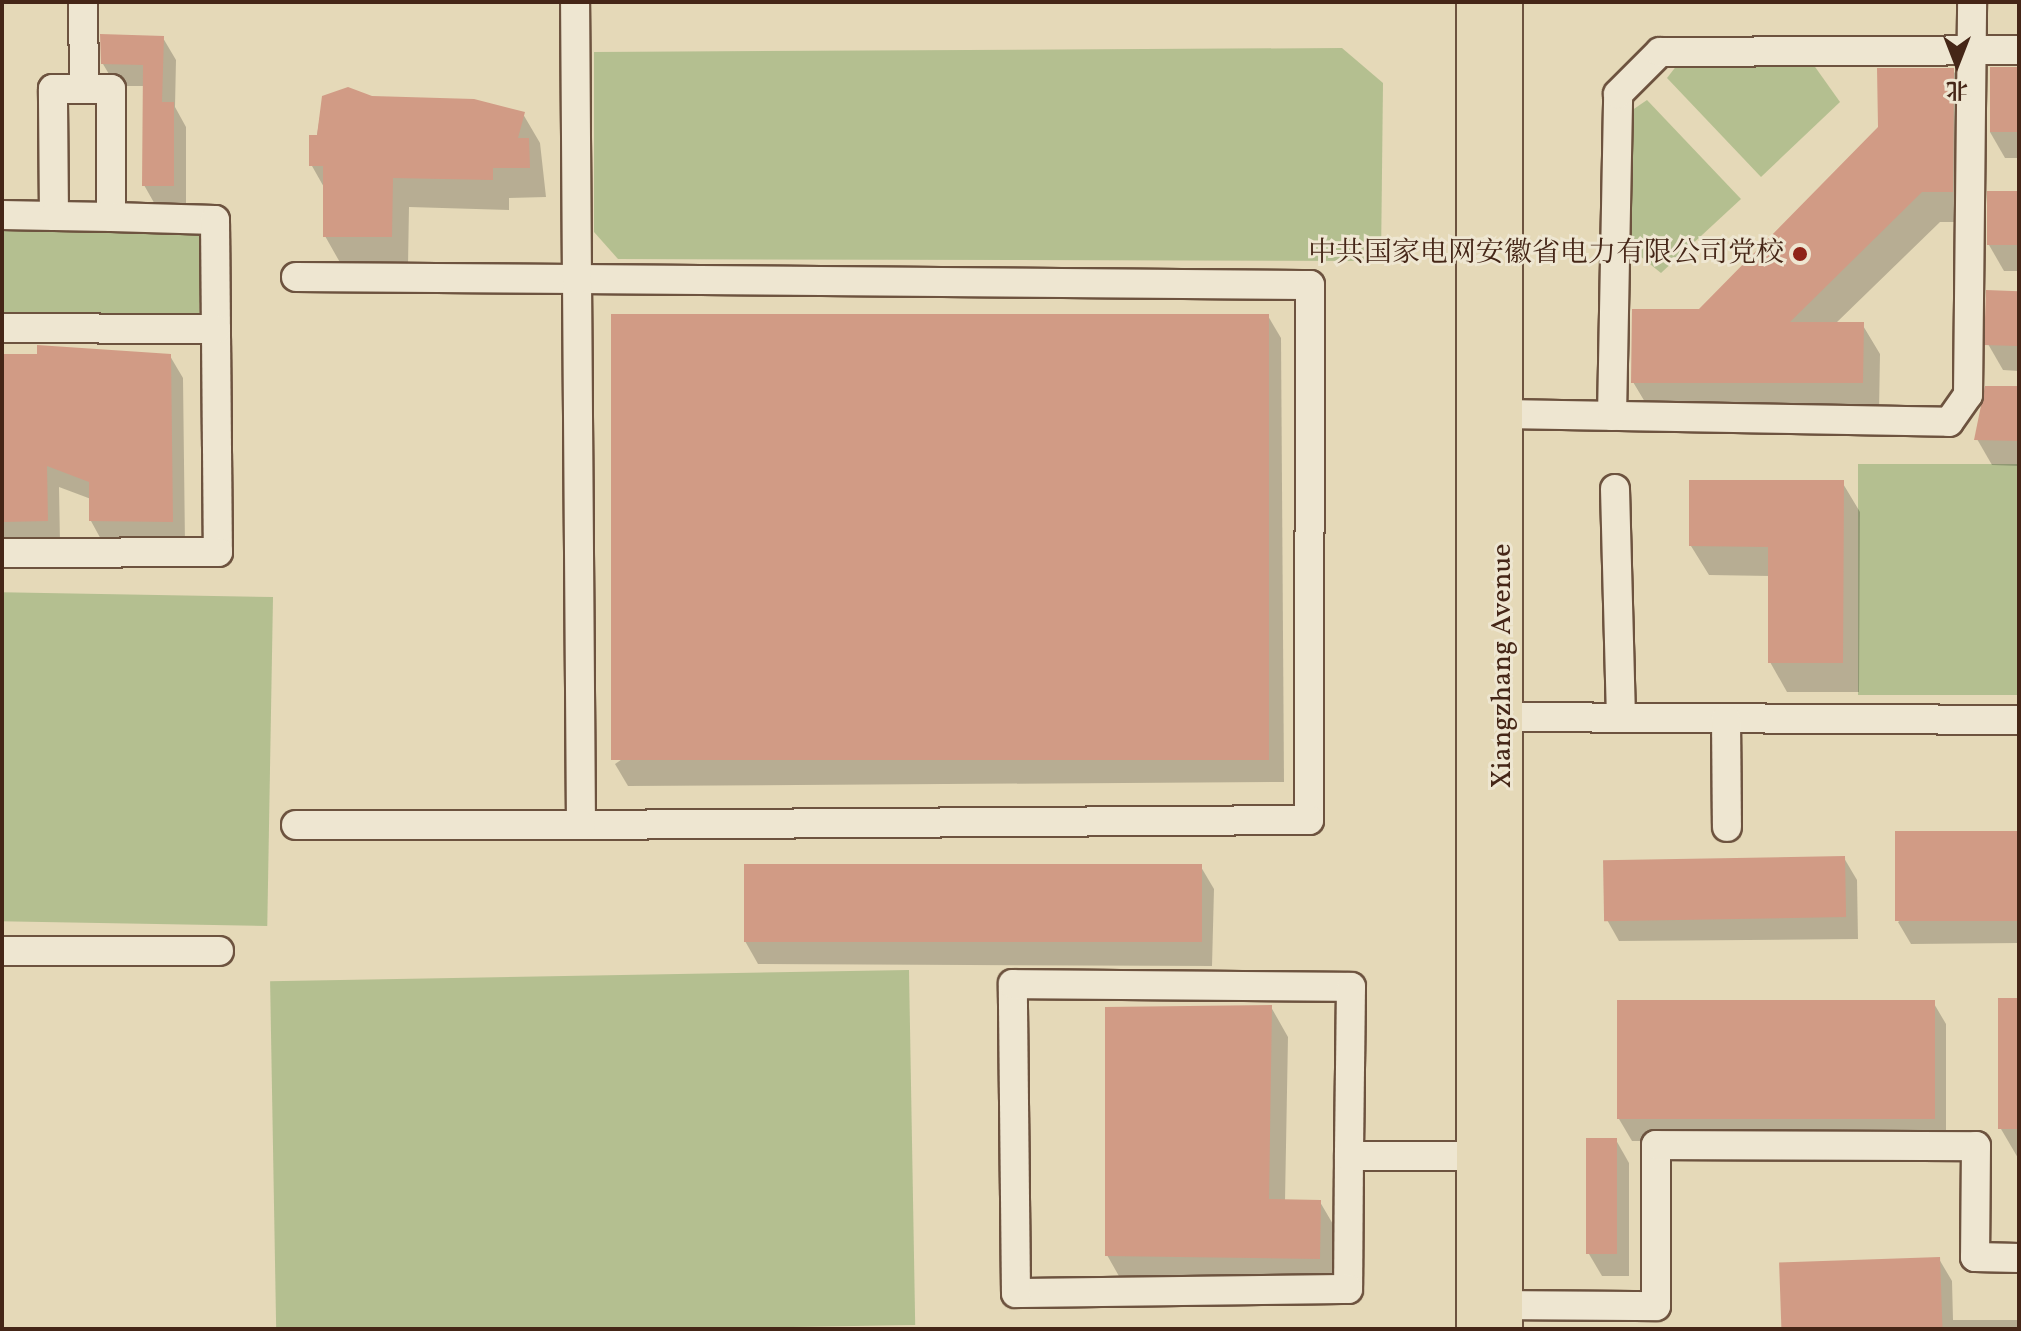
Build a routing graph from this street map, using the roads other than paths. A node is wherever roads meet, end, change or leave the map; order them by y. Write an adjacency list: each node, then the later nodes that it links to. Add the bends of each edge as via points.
1 (83, 2): 8 (lane)
2 (575, 2): 13 (lane)
3 (1474, 2): 30 (main road, Xiangzhang Avenue)
4 (1505, 2): 16 (main road, Xiangzhang Avenue)
5 (1972, 2): 6 (lane)
6 (1972, 49): 7 (lane); 17 (lane, via 1660,52 1618,94); 17 (lane, via 1968,395 1949,422)
7 (2019, 50)
8 (84, 88): 10 (lane, via 53,89); 11 (lane, via 111,89)
9 (2, 215): 10 (lane)
10 (54, 216): 11 (lane)
11 (111, 217): 15 (lane, via 215,220)
12 (296, 277): 13 (lane)
13 (577, 279): 25 (lane); 25 (lane, via 1310,285 1309,820)
14 (2, 328): 15 (lane)
15 (216, 329): 19 (lane, via 218,552)
16 (1504, 414): 17 (lane); 20 (main road, Xiangzhang Avenue)
17 (1612, 416)
18 (1615, 489): 21 (lane)
19 (2, 553)
20 (1503, 717): 21 (lane); 32 (main road, Xiangzhang Avenue)
21 (1621, 718): 22 (lane)
22 (1726, 719): 23 (lane); 26 (lane)
23 (2019, 720)
24 (296, 825): 25 (lane)
25 (581, 825)
26 (1727, 827)
27 (2, 951): 28 (lane)
28 (219, 951)
29 (1349, 1156): 29 (lane, via 1351,987 1013,984 1016,1293 1348,1289); 30 (lane)
30 (1474, 1156): 33 (main road, Xiangzhang Avenue)
31 (2019, 1258): 32 (lane, via 1975,1257 1976,1146 1656,1145 1656,1306)
32 (1505, 1317)
33 (1474, 1329)

